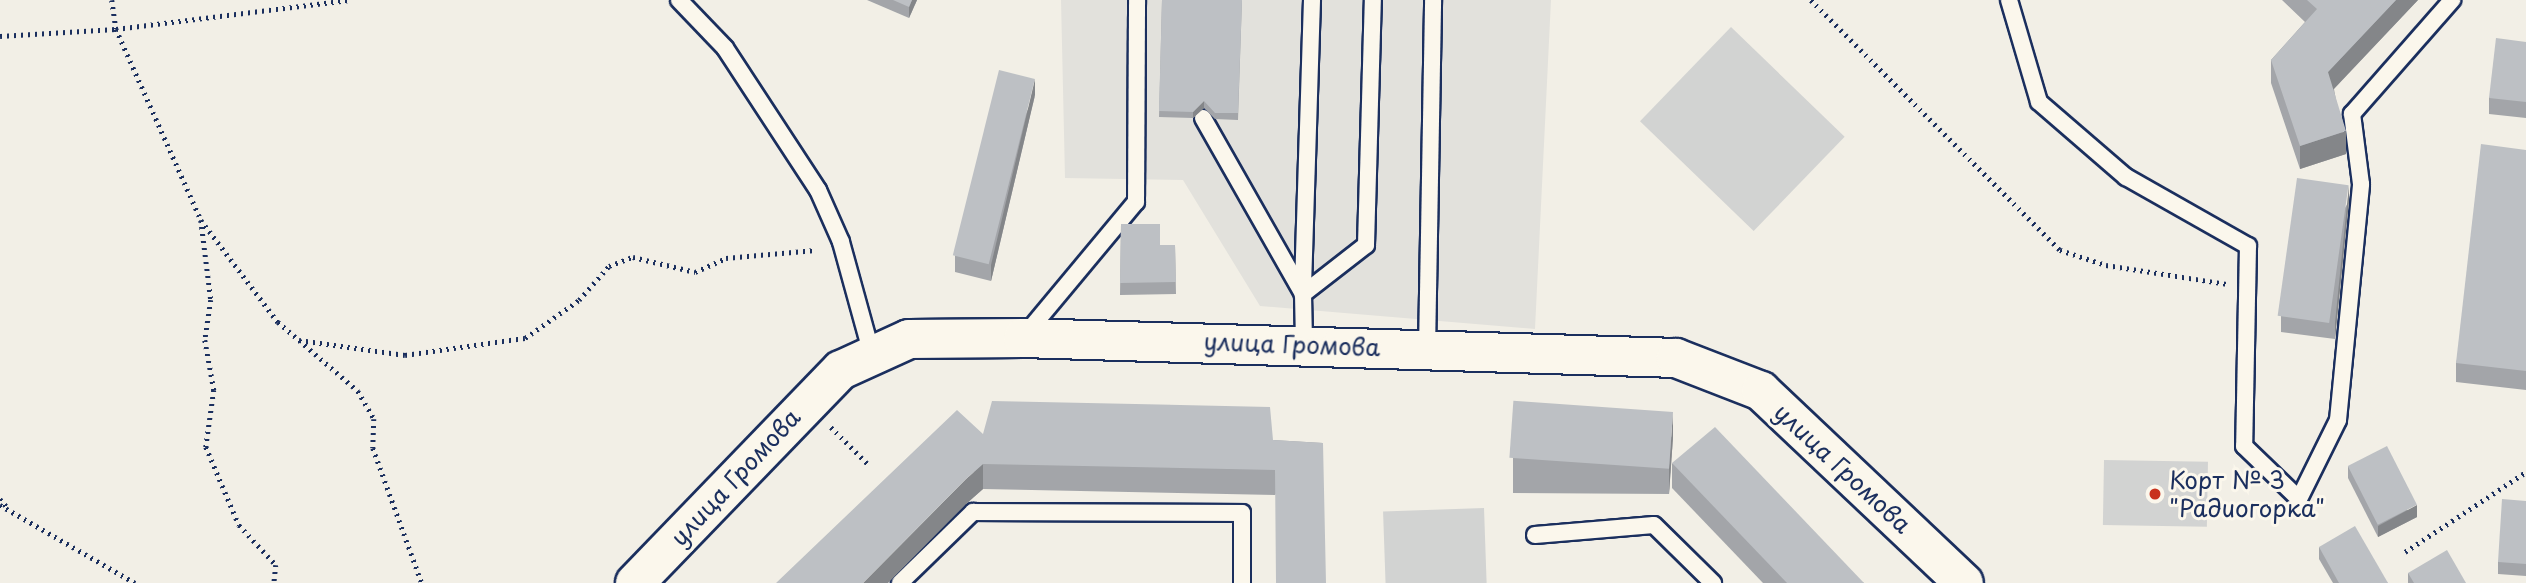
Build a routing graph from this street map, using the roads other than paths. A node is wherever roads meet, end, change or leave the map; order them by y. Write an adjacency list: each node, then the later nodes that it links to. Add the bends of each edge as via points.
1 (679, 0): 13 (lane, via 724,48 818,190 841,242)
2 (1138, 0): 10 (lane, via 1136,202)
3 (1312, 0): 9 (lane)
4 (1373, 0): 9 (lane, via 1366,245)
5 (1433, 0): 12 (lane)
6 (2009, 0): 7 (lane, via 2039,102 2126,177 2248,246 2244,446 2299,499 2338,420 2361,184 2352,114)
7 (2452, 0)
8 (1203, 118): 9 (lane)
9 (1303, 294): 11 (lane)
10 (1023, 338): 11 (street, улица Громова); 13 (street, улица Громова, via 909,339)
11 (1304, 343): 12 (street, улица Громова)
12 (1427, 350): 19 (street, улица Громова, via 1676,358 1761,391)
13 (871, 351): 15 (street, улица Громова, via 806,401)
14 (1535, 535): 18 (lane, via 1654,525)
15 (635, 583)
16 (900, 583): 17 (lane, via 972,512 1242,513)
17 (1242, 583)
18 (1713, 583)
19 (1964, 583)

